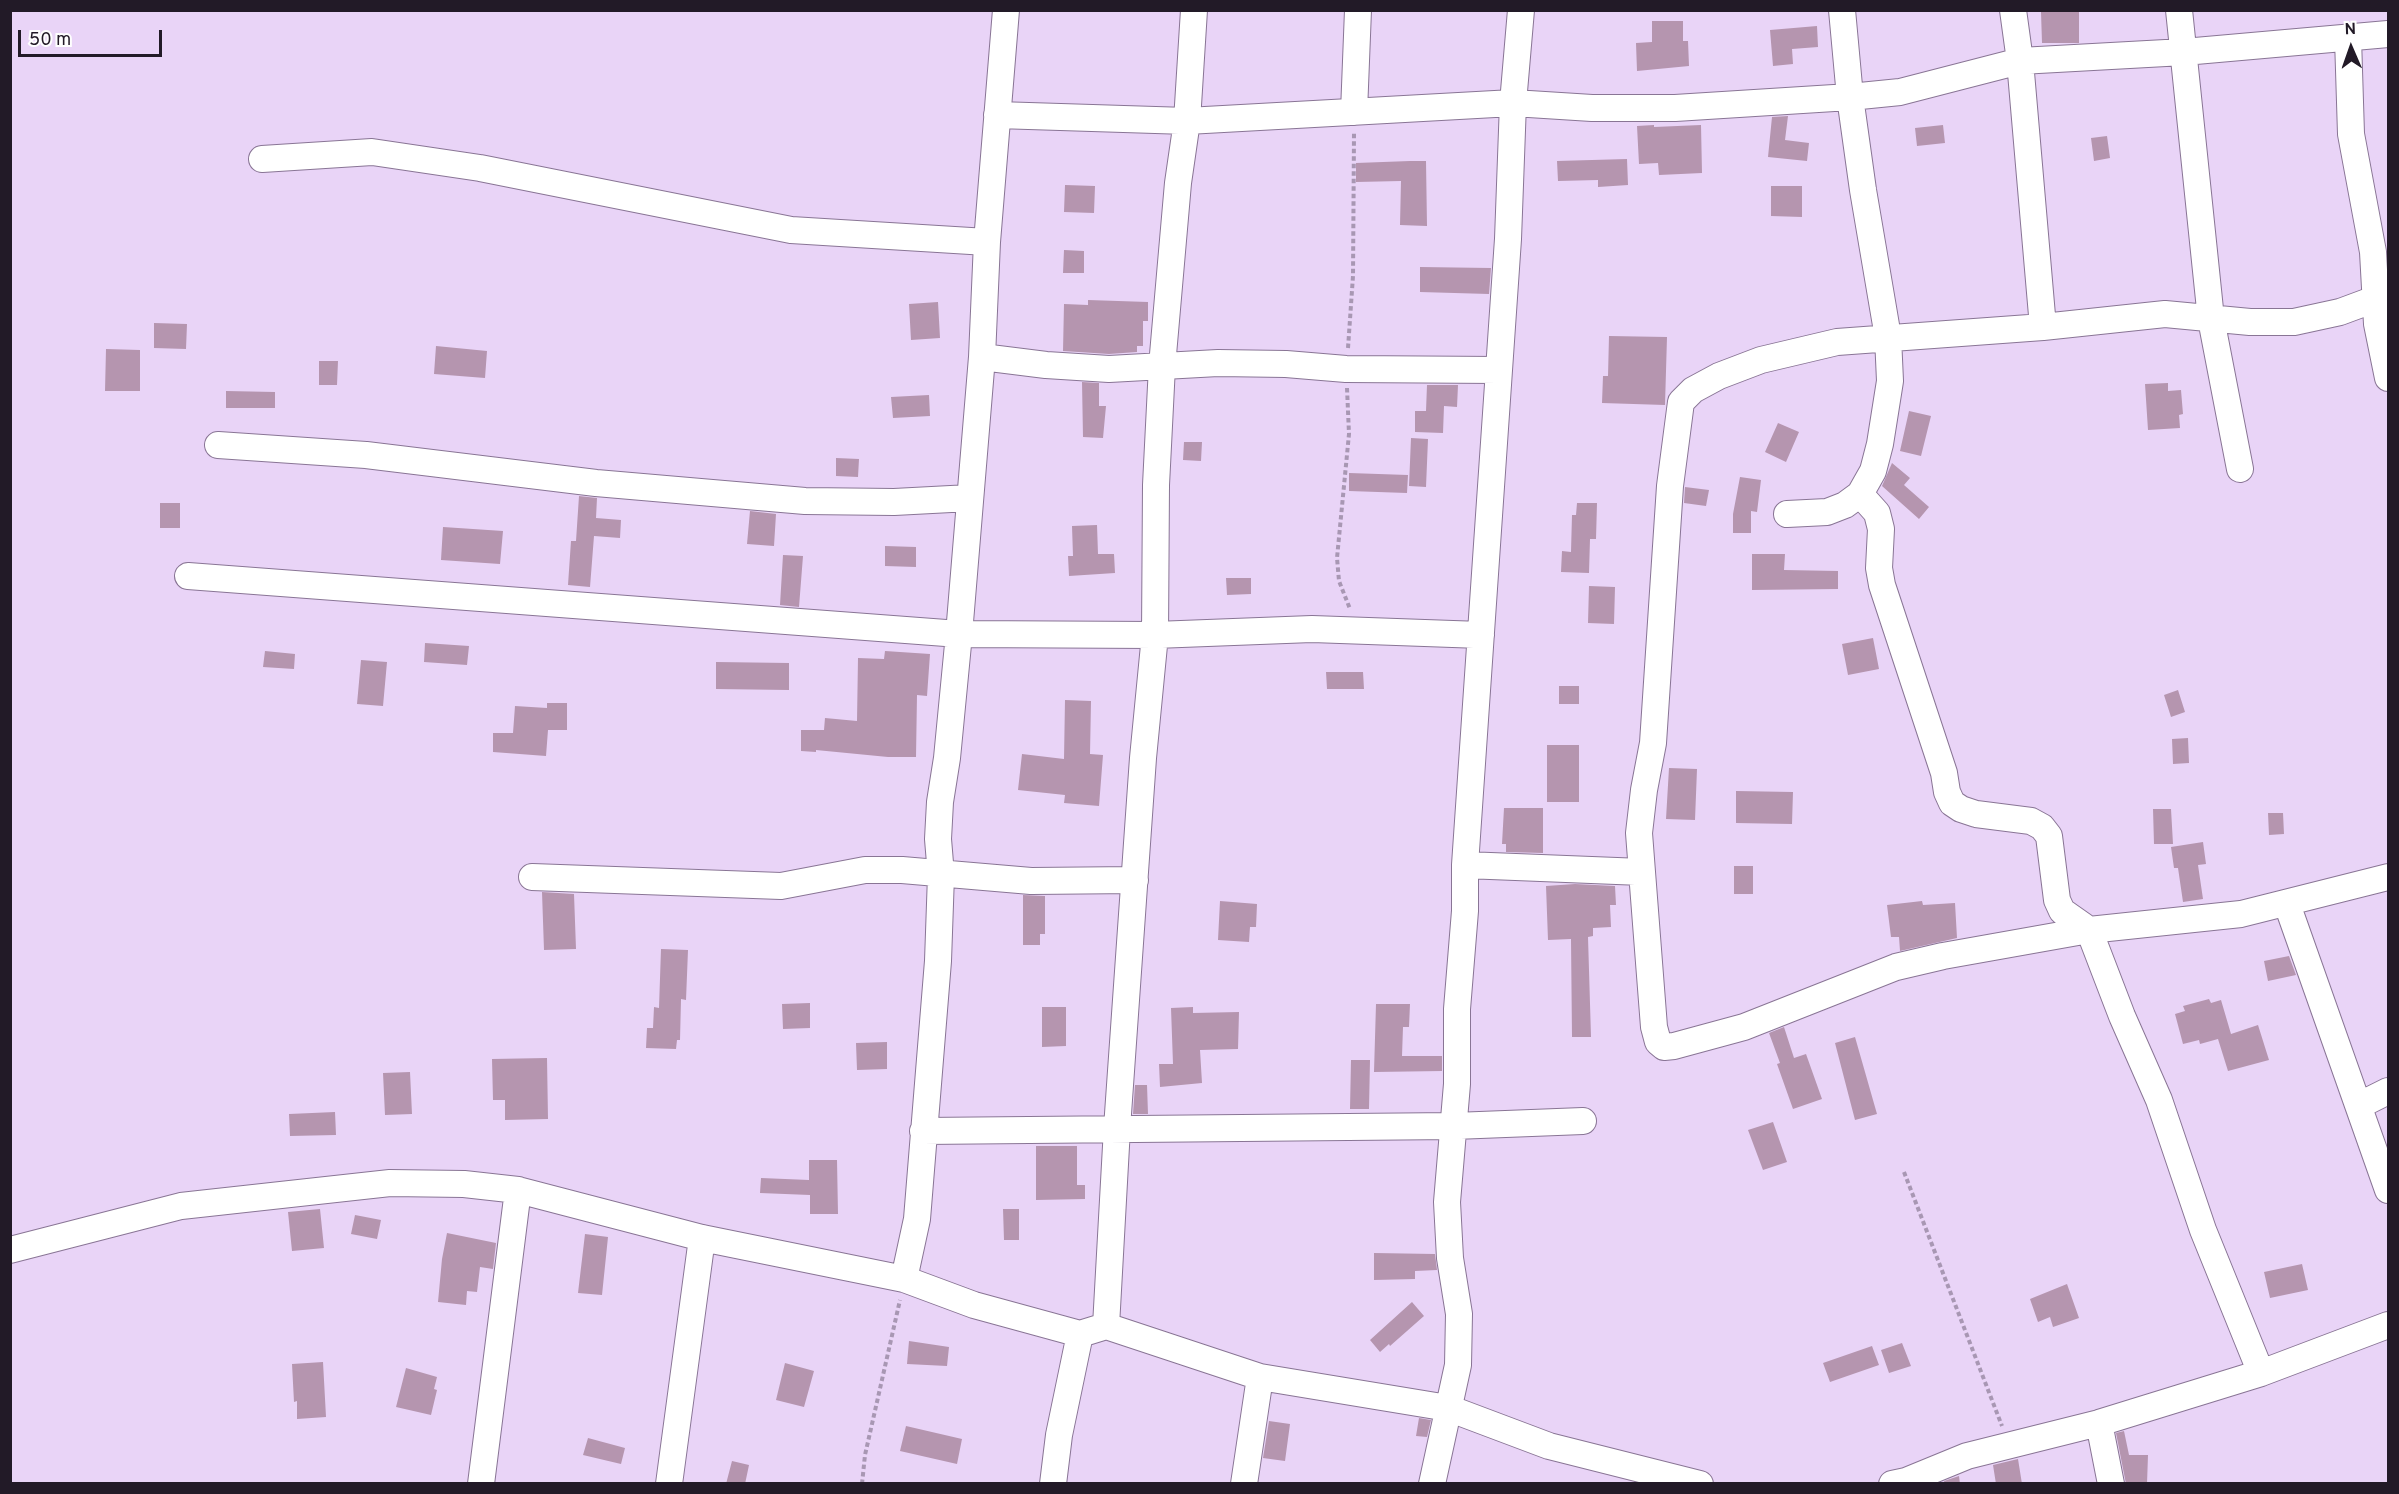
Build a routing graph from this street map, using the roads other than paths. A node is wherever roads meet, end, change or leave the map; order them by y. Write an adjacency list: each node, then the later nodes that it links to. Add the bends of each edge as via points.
1 (1006, 10): 15 (street)
2 (1194, 10): 16 (street)
3 (1358, 10): 14 (street)
4 (1521, 10): 13 (street)
5 (1842, 10): 12 (street)
6 (2013, 10): 11 (street)
7 (2179, 10): 10 (street)
8 (2388, 34): 9 (street)
9 (2348, 38): 10 (street); 19 (street, via 2351,134)
10 (2184, 52): 11 (street); 21 (street)
11 (2020, 61): 12 (street, via 1900,92); 22 (street)
12 (1850, 97): 13 (street, via 1675,108); 23 (street)
13 (1513, 103): 14 (street); 26 (street)
14 (1354, 112): 16 (street)
15 (997, 115): 16 (street); 18 (street)
16 (1187, 121): 25 (street, via 1171,245)
17 (262, 159): 18 (street, via 372,152 480,168 790,230)
18 (987, 242): 24 (street)
19 (2381, 265): 20 (street)
20 (2382, 295): 21 (street, via 2340,312 2294,322); 27 (street, via 2378,324)
21 (2211, 319): 22 (street, via 2165,314); 29 (street)
22 (2043, 327): 23 (street)
23 (1888, 337): 30 (street, via 1890,381 1886,412 1873,471); 38 (street, via 1837,342 1761,360 1719,376 1693,390 1681,402 1670,486 1653,743 1639,833)
24 (982, 357): 25 (street, via 1109,369); 31 (street)
25 (1162, 366): 26 (street, via 1218,363); 35 (street)
26 (1498, 370): 36 (street)
27 (2388, 378)
28 (218, 445): 31 (street, via 366,455 596,483 806,501)
29 (2240, 469)
30 (1860, 494): 32 (street, via 1827,512); 44 (street, via 1877,513 1882,585 1952,802 1976,814 2018,818 2042,827 2049,836 2057,900 2062,911)
31 (970, 498): 34 (street)
32 (1787, 514)
33 (188, 576): 34 (street)
34 (959, 634): 35 (street); 39 (street, via 940,802)
35 (1155, 635): 36 (street, via 1312,629); 42 (street)
36 (1480, 635): 37 (street)
37 (1465, 865): 38 (street); 48 (street)
38 (1642, 872): 44 (street, via 1654,1027 1658,1042 1664,1047 1744,1027 1896,967)
39 (941, 875): 40 (street, via 865,870 781,886); 42 (street, via 1031,881); 50 (street, via 938,962)
40 (532, 877)
41 (2388, 877): 43 (street)
42 (1135, 880): 49 (street)
43 (2287, 904): 44 (street, via 2241,914); 46 (street)
44 (2089, 930): 59 (street)
45 (2388, 1091): 46 (street)
46 (2360, 1105): 52 (street)
47 (1583, 1121): 48 (street)
48 (1454, 1126): 49 (street); 61 (street, via 1447,1202 1459,1314 1458,1365)
49 (1117, 1128): 50 (street); 57 (street)
50 (923, 1131): 55 (street, via 917,1219)
51 (519, 1190): 53 (street); 54 (street, via 464,1184 390,1183 181,1206); 64 (street)
52 (2388, 1191)
53 (702, 1238): 55 (street); 65 (street)
54 (10, 1250)
55 (904, 1279): 58 (street, via 974,1305)
56 (2388, 1325): 59 (street)
57 (1106, 1326): 58 (street); 60 (street)
58 (1080, 1334): 66 (street)
59 (2261, 1373): 62 (street)
60 (1260, 1377): 61 (street); 67 (street)
61 (1448, 1408): 63 (street); 68 (street)
62 (2099, 1423): 70 (street, via 1967,1456); 71 (street)
63 (1618, 1474): 69 (street)
64 (481, 1484)
65 (669, 1484)
66 (1053, 1484)
67 (1244, 1484)
68 (1432, 1484)
69 (1700, 1484)
70 (1892, 1484)
71 (2111, 1484)

